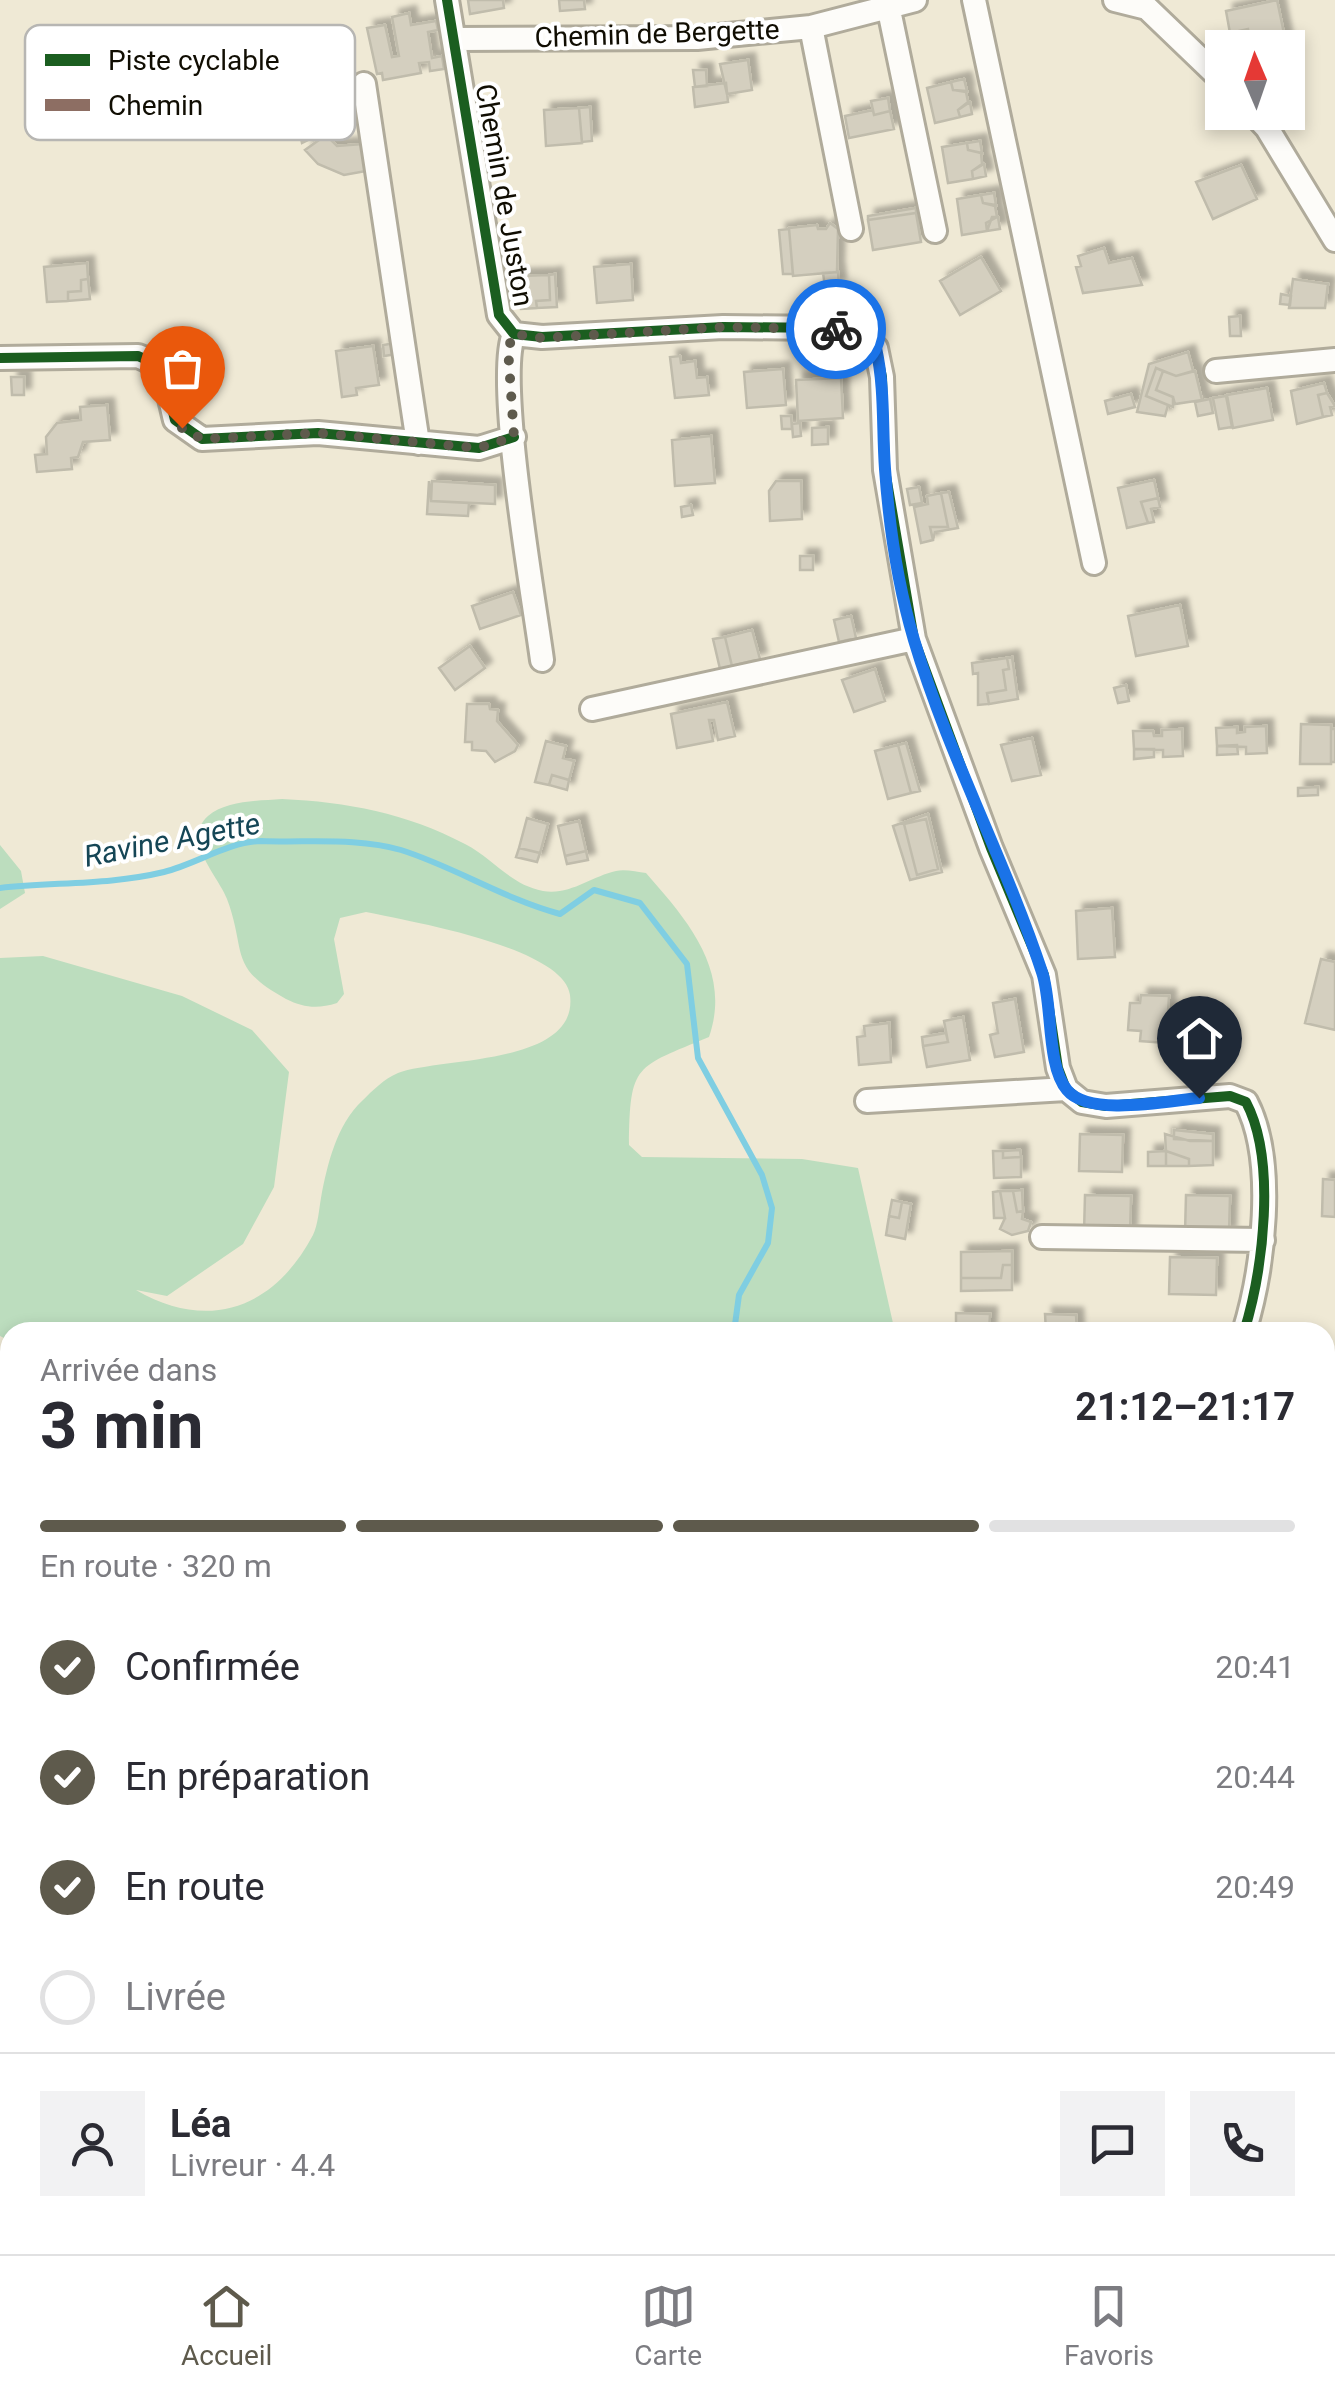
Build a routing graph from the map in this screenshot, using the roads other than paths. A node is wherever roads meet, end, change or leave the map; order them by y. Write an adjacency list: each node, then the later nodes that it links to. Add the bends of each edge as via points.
1 (447, 0): 7 (street, Chemin de Juston)
2 (914, 0): 5 (street, Chemin de Bergette)
3 (974, 0): 20 (street)
4 (1115, 0): 8 (street, via 1147,8)
5 (888, 10): 6 (street, Chemin de Bergette); 12 (street)
6 (811, 27): 7 (street, Chemin de Bergette, via 698,38); 11 (street)
7 (455, 39): 14 (street, Chemin de Juston, via 499,315)
8 (1205, 64)
9 (364, 84): 19 (street)
10 (1268, 130): 13 (street)
11 (851, 229)
12 (935, 231)
13 (1335, 240)
14 (514, 334): 18 (street, via 508,348); 21 (street, Chemin de Juston, via 723,327 856,332 876,348 882,376 885,470)
15 (0, 358): 19 (street, via 154,361 175,420 202,439 318,433)
16 (1335, 360): 17 (street)
17 (1216, 371)
18 (514, 437): 19 (street, via 478,448); 22 (street)
19 (418, 443)
20 (1094, 563)
21 (914, 639): 23 (street); 24 (street, Chemin de Juston, via 1044,975)
22 (542, 660)
23 (592, 708)
24 (1066, 1089): 25 (street); 27 (street, via 1082,1102 1106,1106 1230,1096 1246,1102 1256,1121)
25 (867, 1101)
26 (1042, 1237): 27 (street)
27 (1263, 1240): 28 (street)
28 (1246, 1322)

